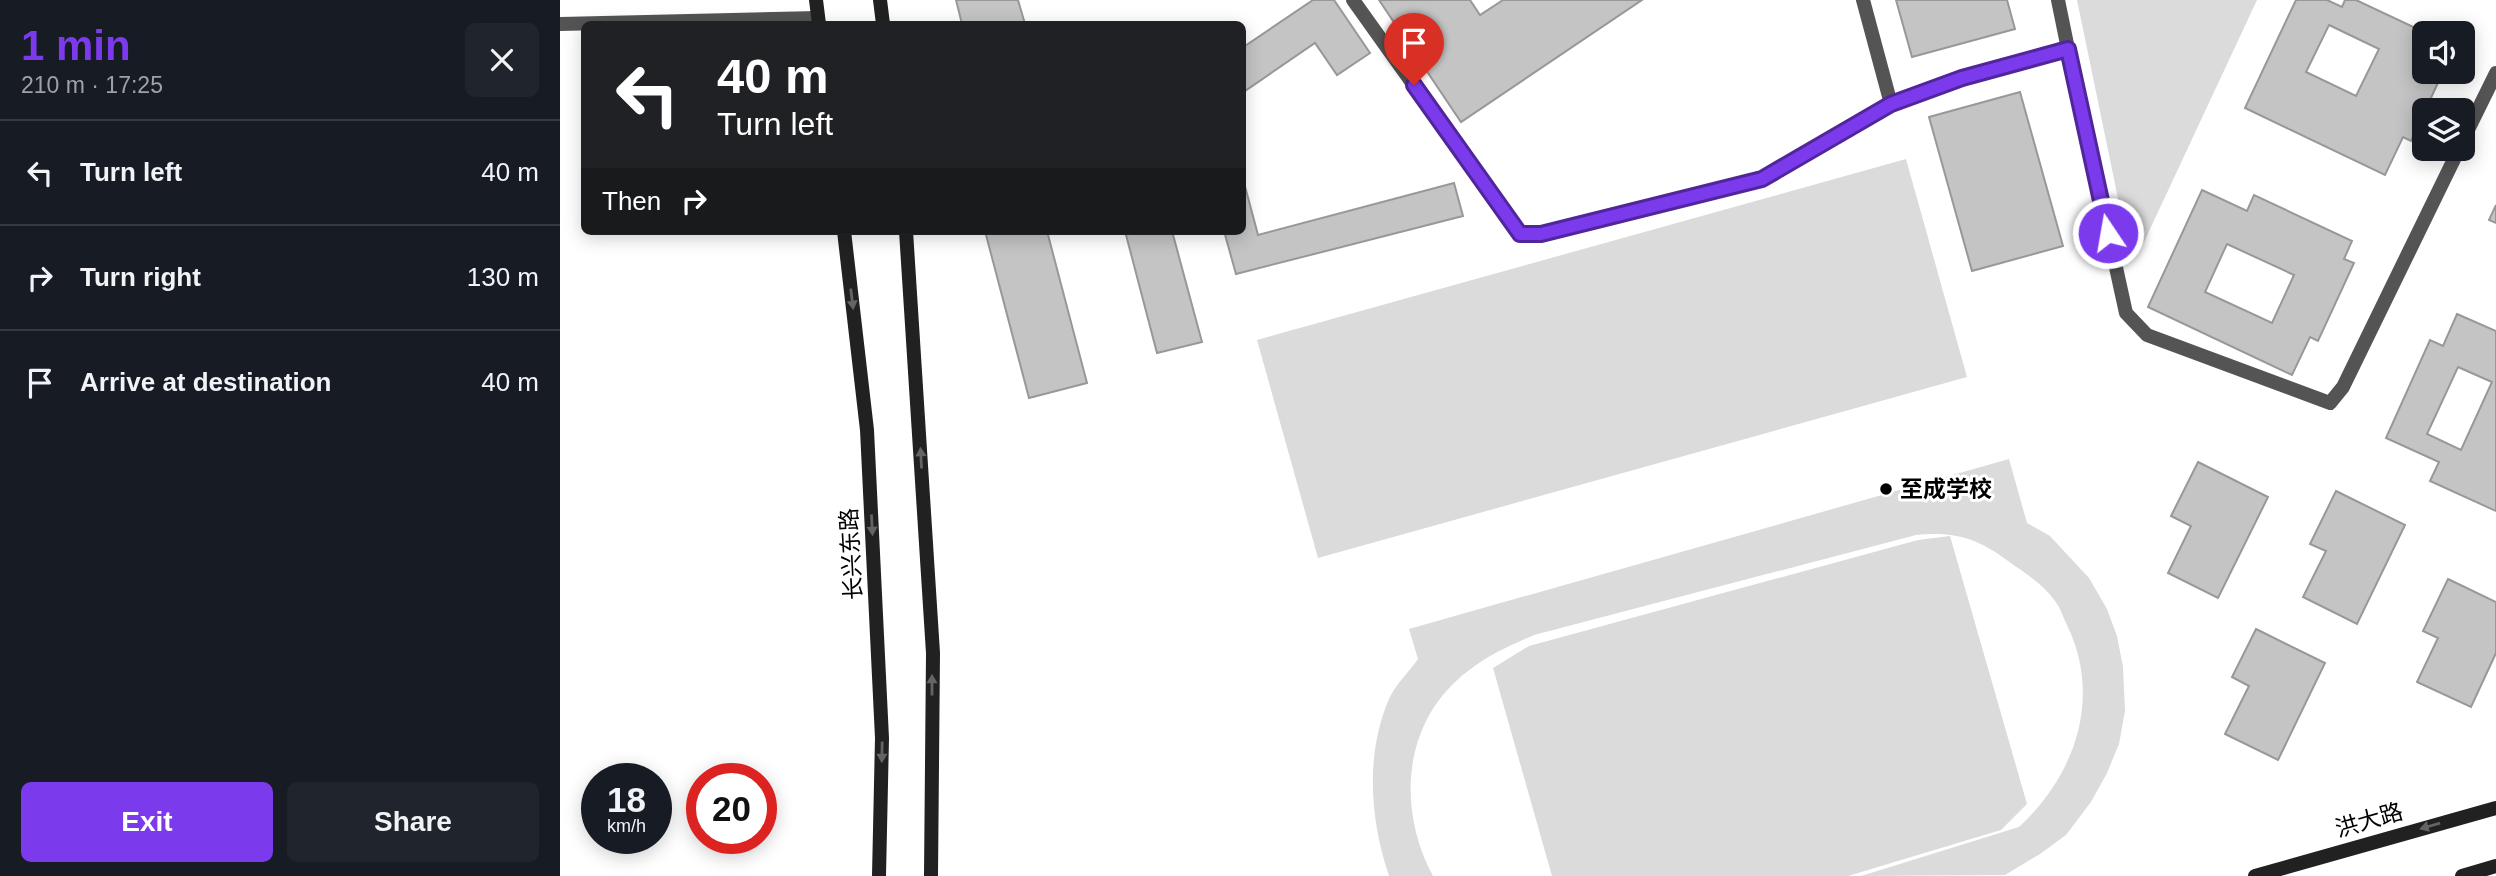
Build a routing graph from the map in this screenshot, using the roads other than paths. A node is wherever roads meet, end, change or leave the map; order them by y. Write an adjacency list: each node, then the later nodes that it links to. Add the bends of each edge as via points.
1 (816, 0): 6 (main road)
2 (880, 0): 7 (main road)
3 (1353, 0): 12 (lane, via 1520,234 1541,234 1762,179)
4 (1863, 0): 12 (lane)
5 (2058, 0): 10 (lane)
6 (819, 21)
7 (883, 21)
8 (560, 24): 9 (lane)
9 (581, 24)
10 (2068, 49): 12 (lane, via 1962,78); 14 (lane, via 2126,313 2147,335 2330,402 2343,387)
11 (2496, 73): 13 (lane)
12 (1891, 104)
13 (2475, 116)
14 (2453, 161)
15 (844, 235): 19 (main road, 长兴东路, one-way to 19, via 867,430 882,738)
16 (906, 235): 20 (main road, one-way to 16, via 933,653)
17 (2496, 808): 21 (main road, 洪大路, one-way to 21)
18 (2496, 866): 22 (main road)
19 (879, 876)
20 (931, 876)
21 (2255, 876)
22 (2462, 876)

